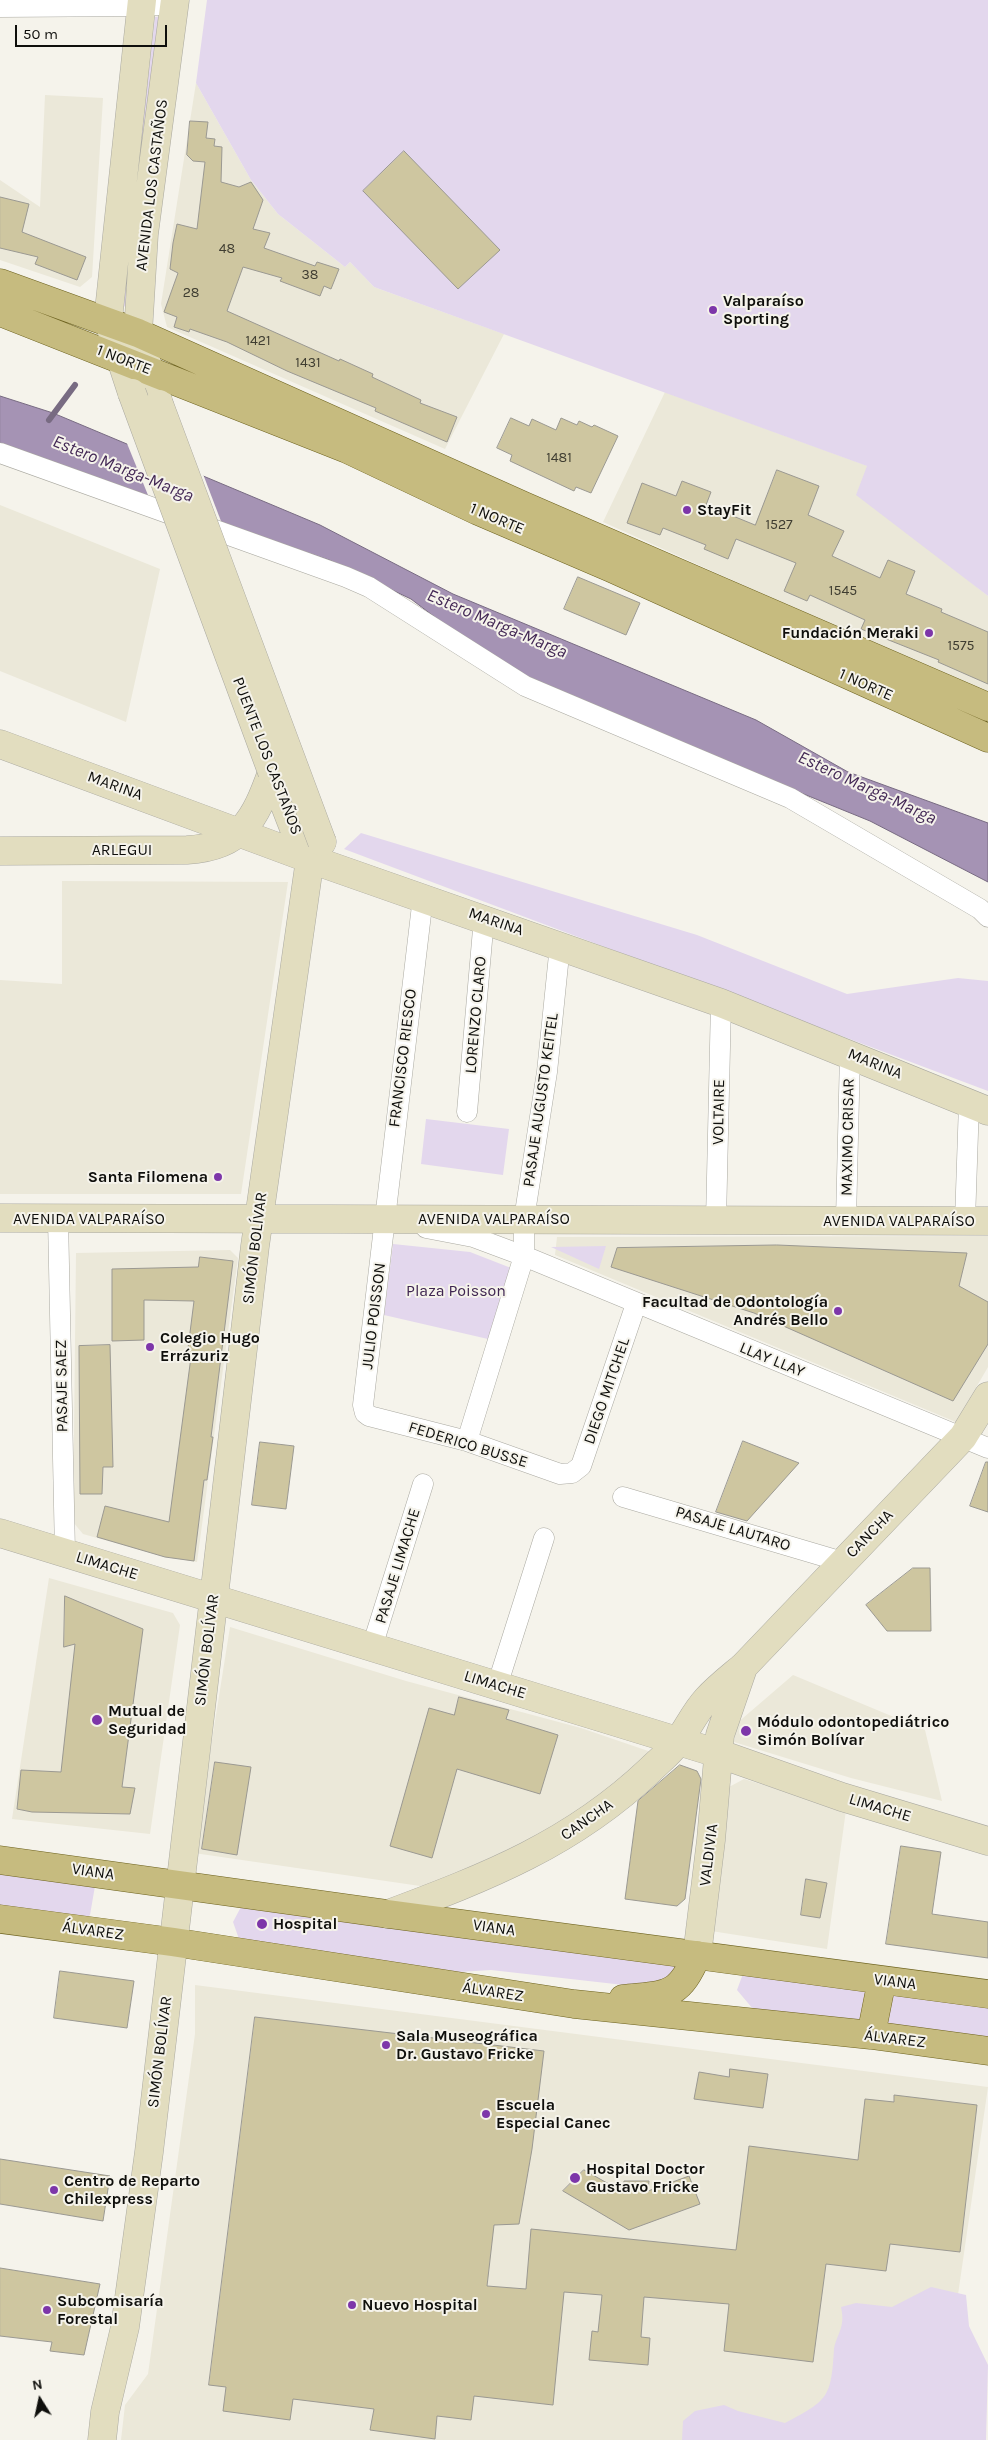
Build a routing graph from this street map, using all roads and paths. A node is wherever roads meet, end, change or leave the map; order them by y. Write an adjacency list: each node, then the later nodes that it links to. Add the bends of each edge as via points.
1 (175, 2): 2 (street); 7 (main road, AVENIDA LOS CASTAÑOS, via 144,234)
2 (141, 3): 3 (street); 6 (main road, AVENIDA LOS CASTAÑOS)
3 (0, 7)
4 (0, 283): 6 (main road, 1 NORTE)
5 (0, 312): 8 (main road, 1 NORTE)
6 (108, 320): 7 (main road, 1 NORTE); 8 (main road, AVENIDA LOS CASTAÑOS)
7 (138, 333): 9 (main road, AVENIDA LOS CASTAÑOS); 11 (main road, 1 NORTE, via 524,506)
8 (118, 357): 9 (main road, 1 NORTE); 14 (main road, PUENTE LOS CASTAÑOS, bridge)
9 (148, 369): 12 (main road, 1 NORTE, via 347,449 478,511); 16 (main road, PUENTE LOS CASTAÑOS, bridge)
10 (0, 453): 19 (street, via 368,587 525,686 790,798 980,909)
11 (988, 707)
12 (988, 738)
13 (0, 744): 15 (main road, MARINA)
14 (272, 772): 15 (main road); 16 (main road, PUENTE LOS CASTAÑOS, via 296,834)
15 (247, 824): 16 (main road, MARINA); 17 (main road, ARLEGUI, via 218,845 203,849)
16 (316, 850): 18 (main road, MARINA); 29 (main road, SIMÓN BOLÍVAR)
17 (0, 851)
18 (423, 897): 20 (main road, MARINA); 30 (street, FRANCISCO RIESCO)
19 (988, 917)
20 (484, 918): 21 (main road, MARINA); 25 (street, LORENZO CLARO)
21 (560, 944): 22 (main road, MARINA); 28 (street, PASAJE AUGUSTO KEITEL, via 547,1072)
22 (721, 1002): 23 (main road, MARINA); 32 (street, VOLTAIRE)
23 (850, 1054): 24 (main road, MARINA); 31 (street, MAXIMO CRISAR)
24 (978, 1107): 33 (street)
25 (467, 1112)
26 (0, 1218): 27 (main road, AVENIDA VALPARAÍSO)
27 (58, 1218): 29 (main road, AVENIDA VALPARAÍSO); 46 (street, PASAJE SAEZ)
28 (524, 1219): 30 (main road, AVENIDA VALPARAÍSO); 32 (main road, AVENIDA VALPARAÍSO); 34 (street, PASAJE AUGUSTO KEITEL)
29 (259, 1220): 30 (main road, AVENIDA VALPARAÍSO); 48 (main road, SIMÓN BOLÍVAR)
30 (385, 1220): 34 (street, LLAY LLAY, via 473,1238); 37 (street, JULIO POISSON, via 363,1405)
31 (846, 1220): 32 (main road, AVENIDA VALPARAÍSO); 33 (main road, AVENIDA VALPARAÍSO)
32 (716, 1221)
33 (976, 1221)
34 (524, 1256): 35 (street, LLAY LLAY); 39 (street, PASAJE AUGUSTO KEITEL)
35 (636, 1304): 38 (street, LLAY LLAY); 41 (street, DIEGO MITCHEL, via 581,1466)
36 (988, 1396): 38 (main road, CANCHA)
37 (365, 1413): 39 (street, FEDERICO BUSSE)
38 (962, 1437): 40 (street, LLAY LLAY); 47 (main road, CANCHA)
39 (468, 1441): 41 (street, FEDERICO BUSSE, via 560,1474)
40 (988, 1448)
41 (572, 1473)
42 (423, 1484): 49 (street, PASAJE LIMACHE)
43 (623, 1497): 47 (street, PASAJE LAUTARO)
44 (0, 1533): 46 (main road, LIMACHE)
45 (544, 1538): 51 (street)
46 (65, 1553): 48 (main road, LIMACHE)
47 (843, 1562): 50 (main road, CANCHA)
48 (213, 1598): 49 (main road, LIMACHE); 56 (main road, SIMÓN BOLÍVAR)
49 (372, 1647): 51 (main road, LIMACHE)
50 (744, 1666): 52 (main road, CANCHA, via 706,1700 690,1720); 53 (main road, CANCHA, via 720,1736)
51 (497, 1686): 52 (main road, LIMACHE)
52 (679, 1742): 53 (main road, LIMACHE); 57 (main road, CANCHA, via 625,1793 574,1831 504,1869)
53 (720, 1754): 54 (main road, LIMACHE, via 842,1797); 60 (main road, VALDIVIA)
54 (988, 1841)
55 (0, 1860): 56 (main road, VIANA)
56 (180, 1884): 57 (main road, VIANA); 59 (main road, SIMÓN BOLÍVAR)
57 (388, 1914): 60 (main road, VIANA)
58 (0, 1919): 59 (main road, ÁLVAREZ)
59 (173, 1942): 63 (main road, ÁLVAREZ); 66 (main road, SIMÓN BOLÍVAR, via 125,2327 105,2412)
60 (697, 1956): 61 (main road, VIANA); 63 (main road, via 685,1980 671,1993)
61 (882, 1980): 62 (main road, VIANA); 64 (main road)
62 (988, 1994)
63 (574, 2004): 64 (main road, ÁLVAREZ)
64 (871, 2035): 65 (main road, ÁLVAREZ)
65 (988, 2051)
66 (102, 2440)

